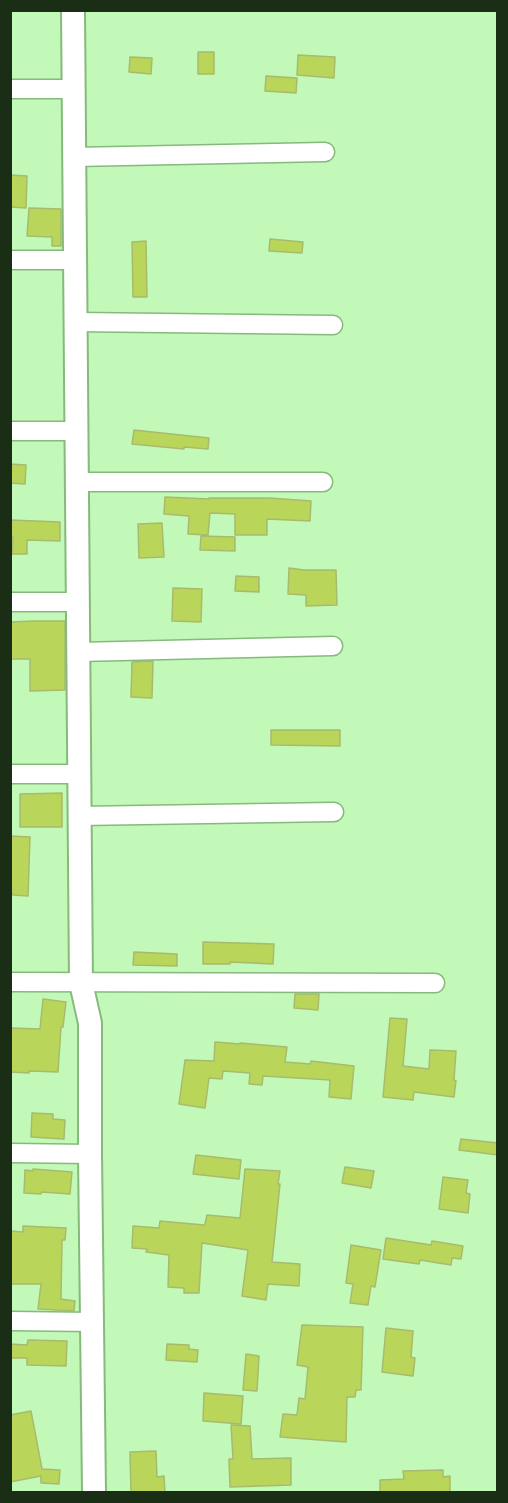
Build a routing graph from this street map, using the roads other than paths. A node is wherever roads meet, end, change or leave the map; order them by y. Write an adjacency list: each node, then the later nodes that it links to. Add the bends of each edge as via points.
1 (73, 10): 3 (street)
2 (10, 89): 3 (street)
3 (73, 89): 5 (street)
4 (325, 152): 5 (street)
5 (74, 157): 7 (street)
6 (10, 260): 7 (street)
7 (75, 260): 8 (street)
8 (75, 322): 9 (street); 11 (street)
9 (333, 325)
10 (10, 430): 11 (street)
11 (76, 430): 12 (street)
12 (77, 482): 13 (street); 15 (street)
13 (323, 482)
14 (10, 602): 15 (street)
15 (78, 602): 17 (street)
16 (333, 646): 17 (street)
17 (78, 652): 19 (street)
18 (10, 774): 19 (street)
19 (79, 774): 21 (street)
20 (334, 812): 21 (street)
21 (79, 816): 23 (street)
22 (10, 982): 23 (street)
23 (81, 983): 24 (street); 26 (street, via 90,1023)
24 (435, 983)
25 (10, 1153): 26 (street)
26 (90, 1154): 28 (street)
27 (10, 1321): 28 (street)
28 (92, 1322): 29 (street)
29 (94, 1492)

